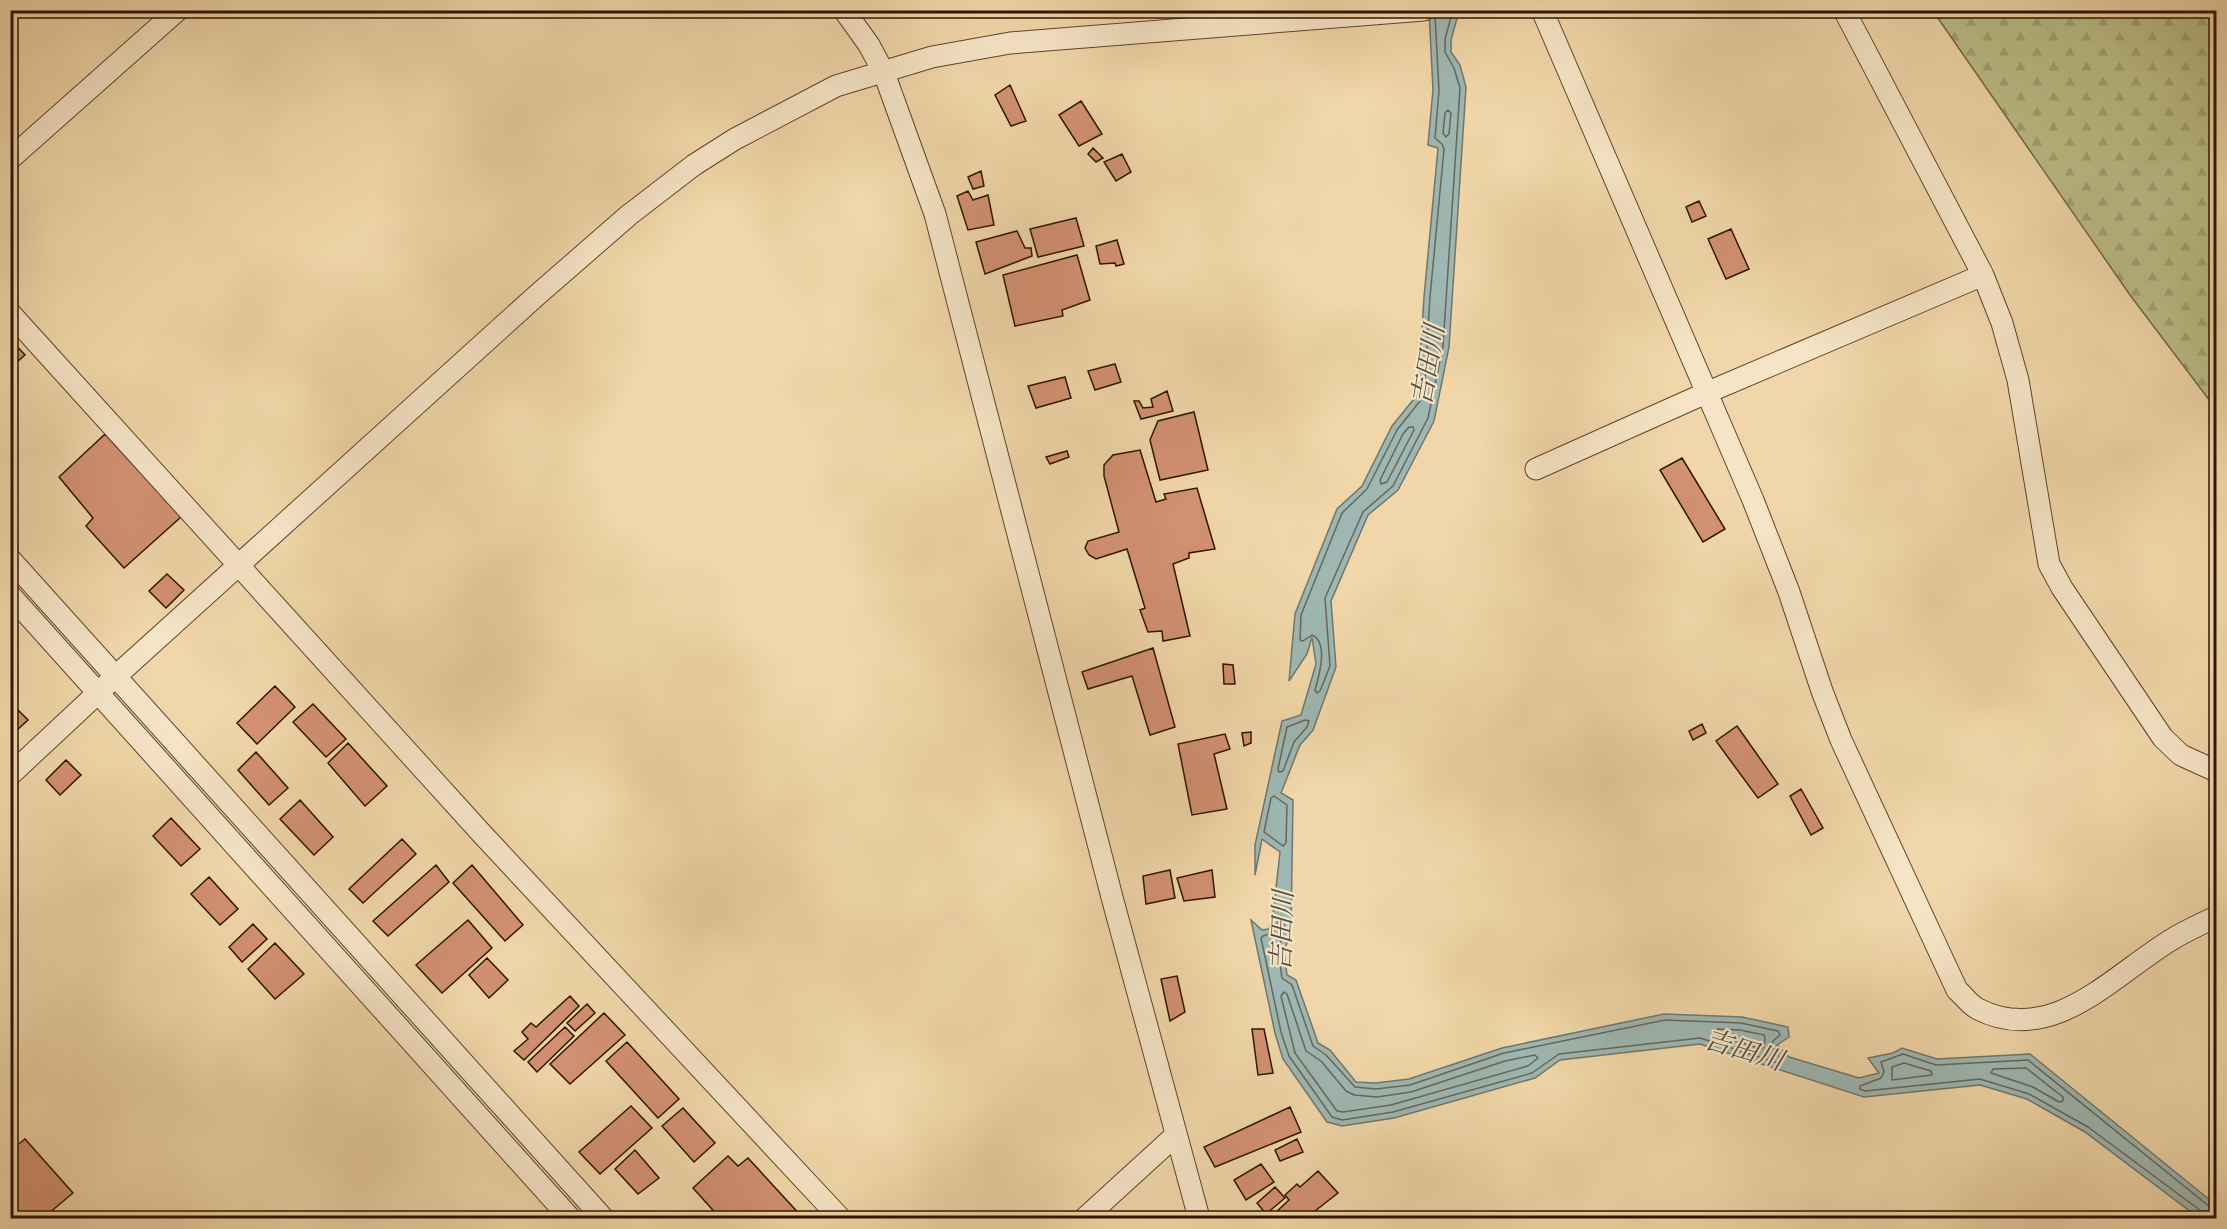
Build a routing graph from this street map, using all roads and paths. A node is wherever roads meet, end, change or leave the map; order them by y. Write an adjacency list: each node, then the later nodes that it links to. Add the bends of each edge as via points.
1 (178, 10): 8 (street)
2 (844, 10): 7 (street, via 870,45)
3 (1424, 10): 6 (street)
4 (1542, 10): 11 (street)
5 (1844, 10): 9 (street)
6 (1395, 11): 7 (street, via 1011,43 932,57)
7 (884, 73): 14 (street, via 836,86 694,165 536,296); 21 (street, via 938,225)
8 (10, 159)
9 (1983, 275): 11 (street); 18 (street, via 2019,380 2049,564 2163,738 2181,755)
10 (10, 313): 14 (street)
11 (1706, 393): 12 (street); 20 (street, via 1789,592 1841,740 1958,990 1976,1008 2002,1018 2030,1020 2049,1015 2076,1005 2171,939)
12 (1536, 469)
13 (10, 559): 16 (street)
14 (238, 566): 16 (street); 22 (street)
15 (10, 594): 17 (street)
16 (116, 676): 17 (street); 24 (street)
17 (99, 693): 19 (street); 23 (street)
18 (2217, 771)
19 (10, 775)
20 (2217, 917)
21 (1176, 1135): 25 (street); 26 (street)
22 (835, 1217)
23 (570, 1218)
24 (603, 1218)
25 (1085, 1218)
26 (1199, 1218)

